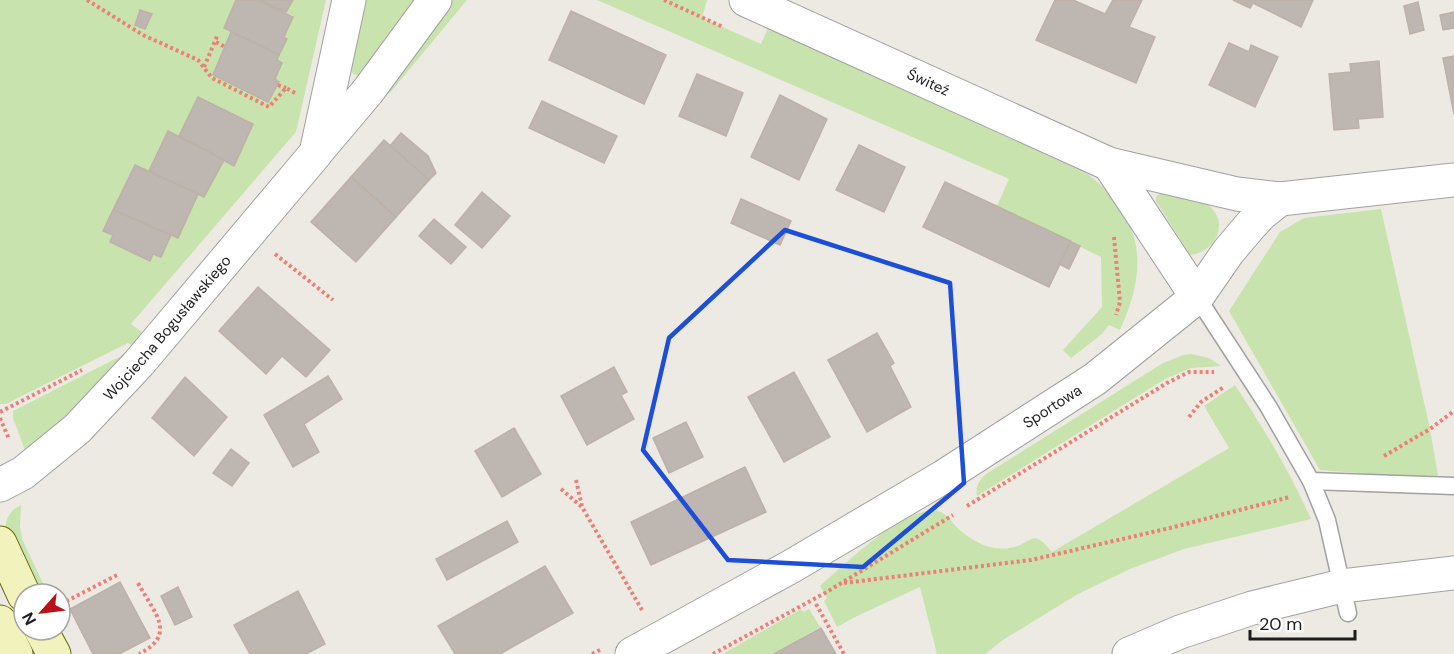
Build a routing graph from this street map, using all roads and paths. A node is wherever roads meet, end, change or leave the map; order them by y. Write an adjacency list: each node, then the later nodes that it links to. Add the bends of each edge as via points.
1 (87, 0): 10 (path, via 143,35 198,60)
2 (349, 0): 14 (street, Wojciecha Bogusławskiego)
3 (435, 0): 14 (street, Wojciecha Bogusławskiego, via 368,92)
4 (664, 0): 6 (path)
5 (746, 0): 15 (street, Świteź)
6 (732, 31)
7 (218, 34): 8 (path)
8 (216, 42): 9 (path); 10 (path)
9 (225, 47)
10 (204, 67): 12 (path, via 212,78 269,106)
11 (278, 85): 12 (path)
12 (286, 88): 13 (path)
13 (304, 97)
14 (316, 153): 18 (street, Wojciecha Bogusławskiego)
15 (1109, 165): 17 (street, Świteź, via 1237,194); 20 (street)
16 (1454, 180): 17 (street)
17 (1280, 199): 20 (street, Sportowa, via 1250,226)
18 (250, 232): 21 (path); 31 (street, Wojciecha Bogusławskiego, via 139,363 77,429 23,473)
19 (1114, 235): 22 (path, via 1120,302)
20 (1197, 297): 24 (lane); 45 (street, Sportowa, via 1095,379 943,477 792,566)
21 (333, 300)
22 (1114, 323)
23 (92, 366): 26 (path)
24 (1246, 372): 27 (path, via 1201,402); 30 (lane); 39 (path, via 1189,372 1167,383)
25 (1454, 411): 28 (path)
26 (0, 412)
27 (1189, 417)
28 (1377, 460)
29 (576, 480): 34 (path)
30 (1311, 481): 32 (lane); 39 (path, via 1292,496 1031,560); 42 (lane, via 1328,520)
31 (0, 485)
32 (1454, 486)
33 (561, 489): 34 (path)
34 (582, 507): 45 (path)
35 (0, 543): 38 (street)
36 (1454, 573): 42 (street)
37 (117, 575): 41 (path)
38 (18, 582)
39 (841, 583): 49 (path)
40 (138, 584): 47 (path, via 161,627 156,643)
41 (72, 598)
42 (1345, 600): 51 (street, via 1252,608)
43 (816, 604): 50 (path)
44 (0, 621): 46 (street)
45 (631, 647): 48 (path)
46 (16, 654)
47 (139, 654)
48 (592, 654)
49 (713, 654)
50 (844, 654)
51 (1129, 654)

